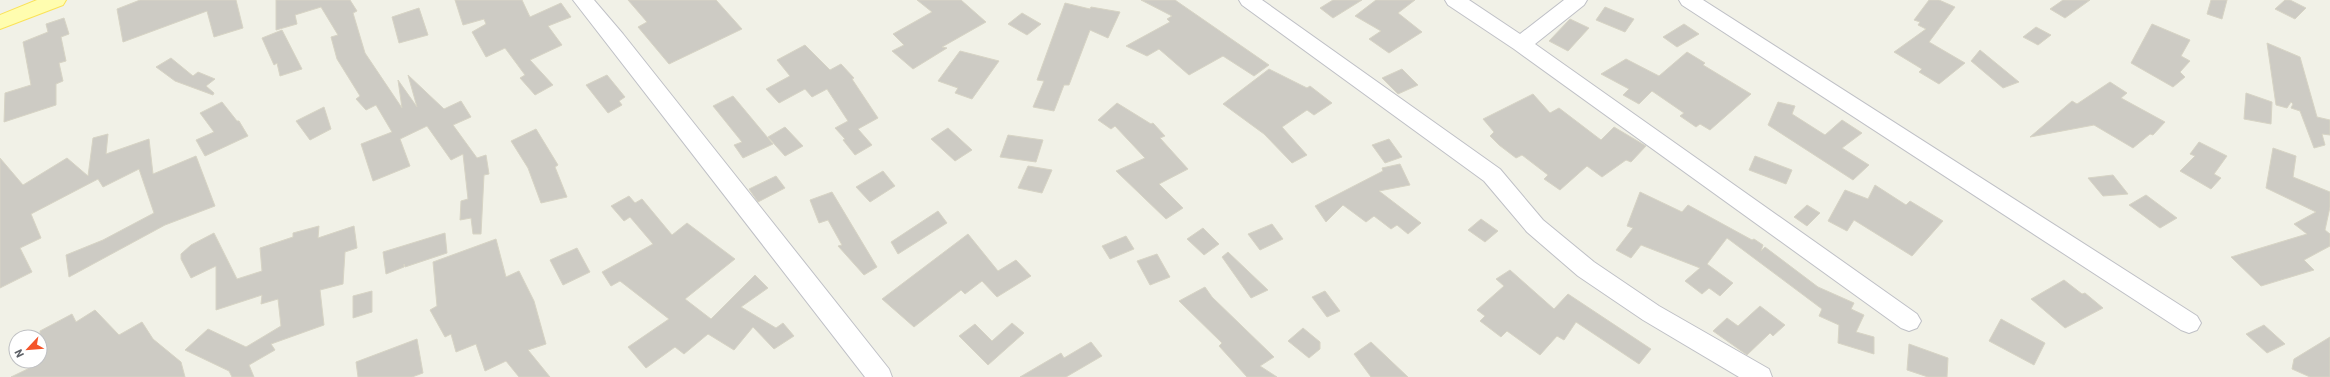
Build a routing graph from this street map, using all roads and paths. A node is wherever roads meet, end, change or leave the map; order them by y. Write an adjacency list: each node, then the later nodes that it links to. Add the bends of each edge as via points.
1 (56, 0): 7 (main road)
2 (583, 0): 11 (street)
3 (1249, 0): 12 (street, via 1492,175 1535,226 1586,269 1651,313)
4 (1455, 0): 8 (street)
5 (1578, 0): 8 (street)
6 (1689, 0): 10 (street)
7 (0, 22)
8 (1521, 44): 9 (street)
9 (1909, 321)
10 (2190, 323)
11 (880, 377)
12 (1760, 377)

